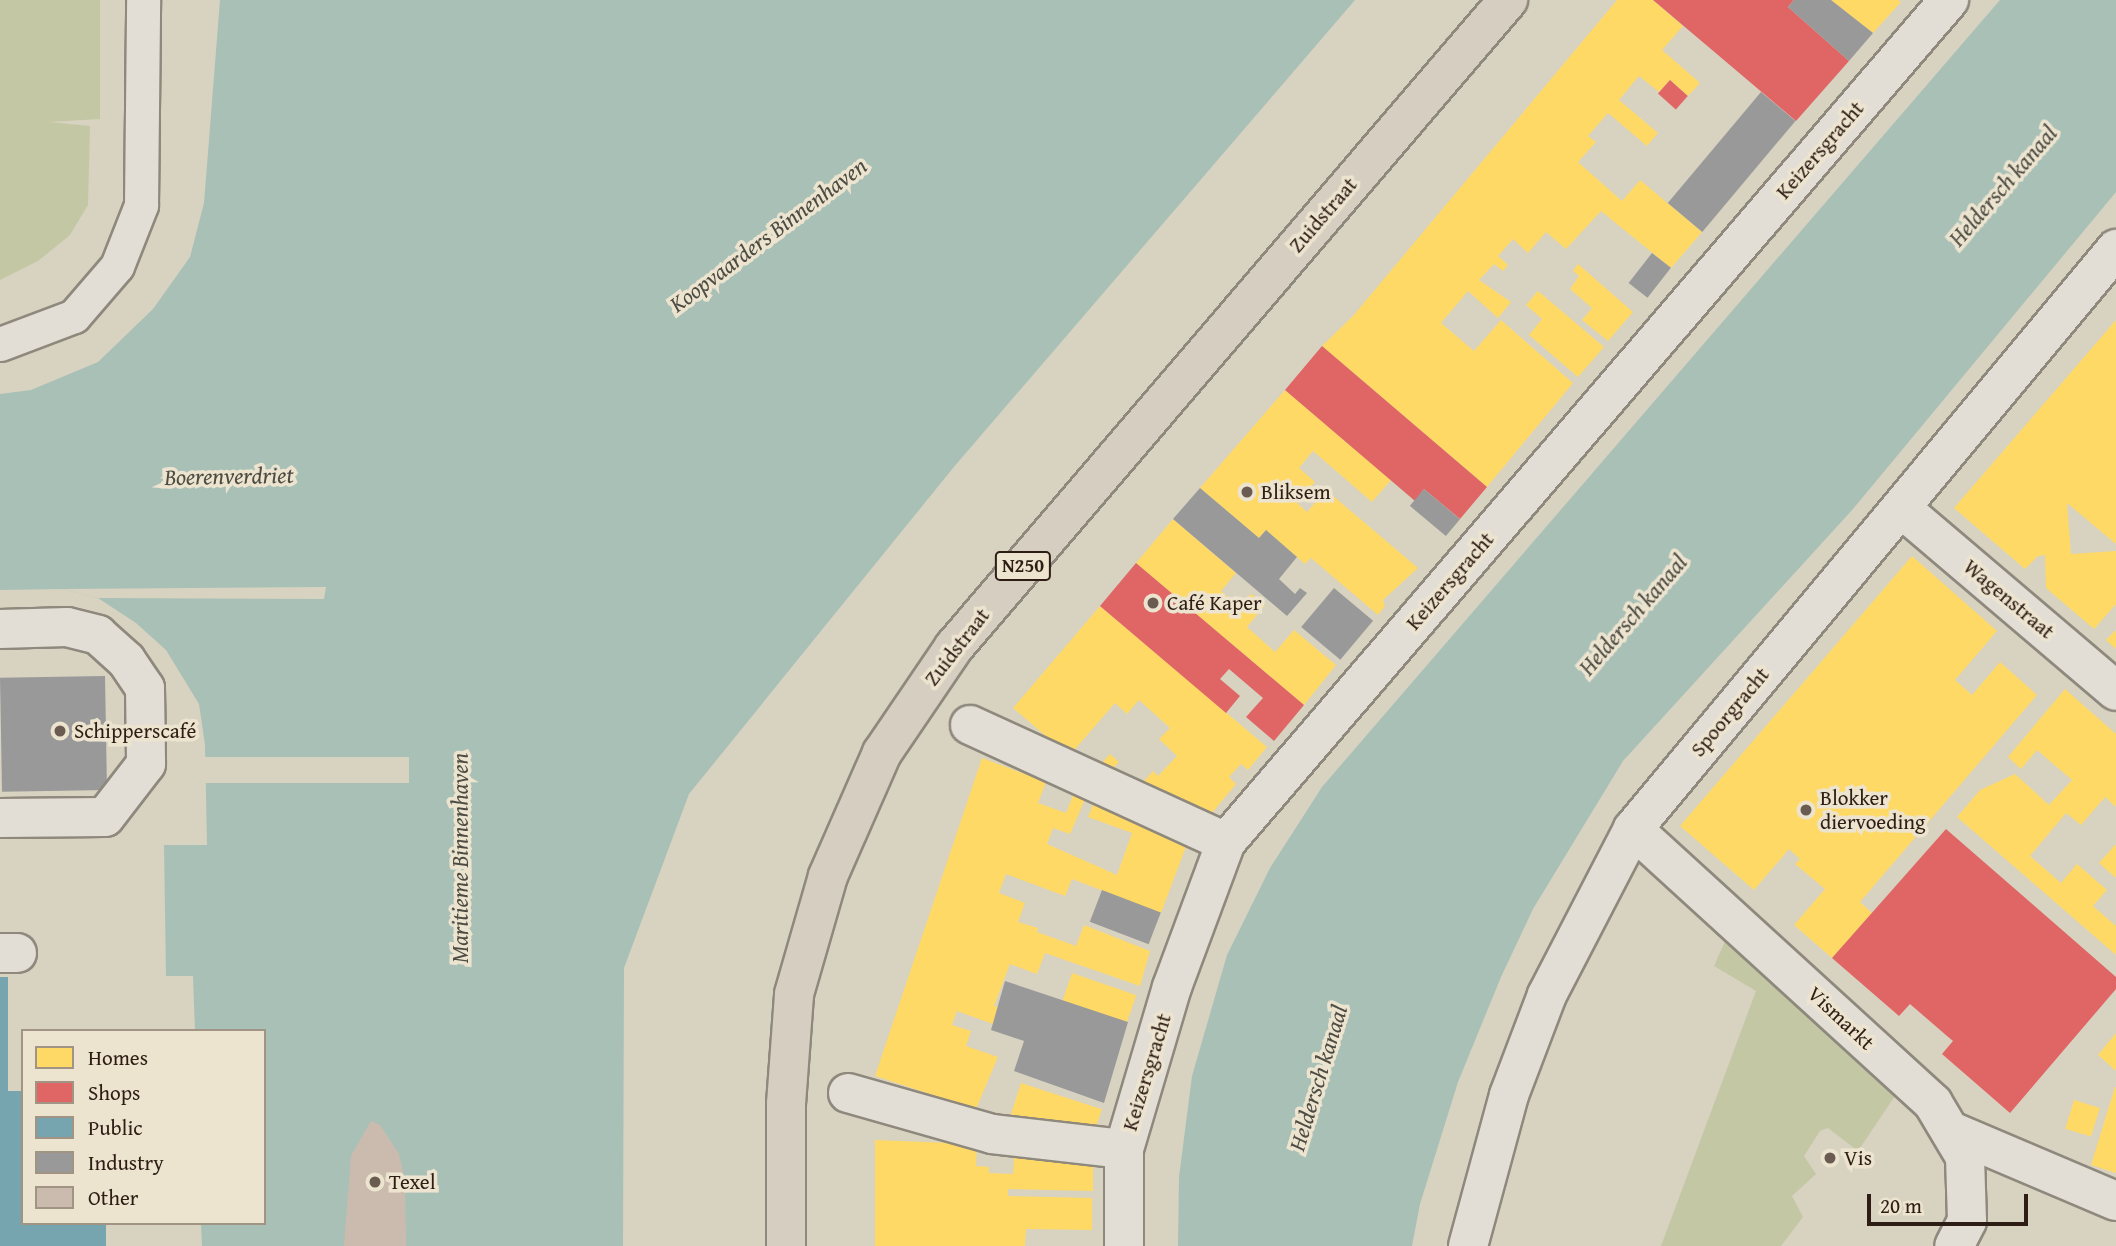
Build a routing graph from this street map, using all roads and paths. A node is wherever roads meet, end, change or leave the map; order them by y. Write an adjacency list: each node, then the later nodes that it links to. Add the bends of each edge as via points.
1 (144, 0): 5 (lane, via 141,205 117,266 74,316)
2 (1508, 0): 17 (main road, Zuidstraat / N250, via 954,647 882,752 828,876 794,994 786,1104)
3 (1949, 0): 12 (street, Keizersgracht)
4 (2116, 249): 6 (street, Spoorgracht)
5 (0, 344)
6 (1901, 508): 8 (street, Wagenstraat); 11 (street, Spoorgracht)
7 (0, 629): 10 (street, via 67,627 98,635 126,660 145,688 146,764 105,817)
8 (2116, 691)
9 (970, 725): 12 (street)
10 (0, 818)
11 (1633, 829): 14 (street, Vismarkt, via 1933,1103); 19 (street, Spoorgracht, via 1547,995 1509,1095)
12 (1226, 842): 15 (street, Keizersgracht, via 1172,987)
13 (848, 1093): 15 (street, via 992,1134)
14 (1951, 1131): 16 (street); 20 (street, Vismarkt, via 1965,1157 1968,1221)
15 (1124, 1149): 18 (street, Keizersgracht)
16 (2116, 1201)
17 (786, 1246)
18 (1124, 1246)
19 (1468, 1246)
20 (1954, 1246)

